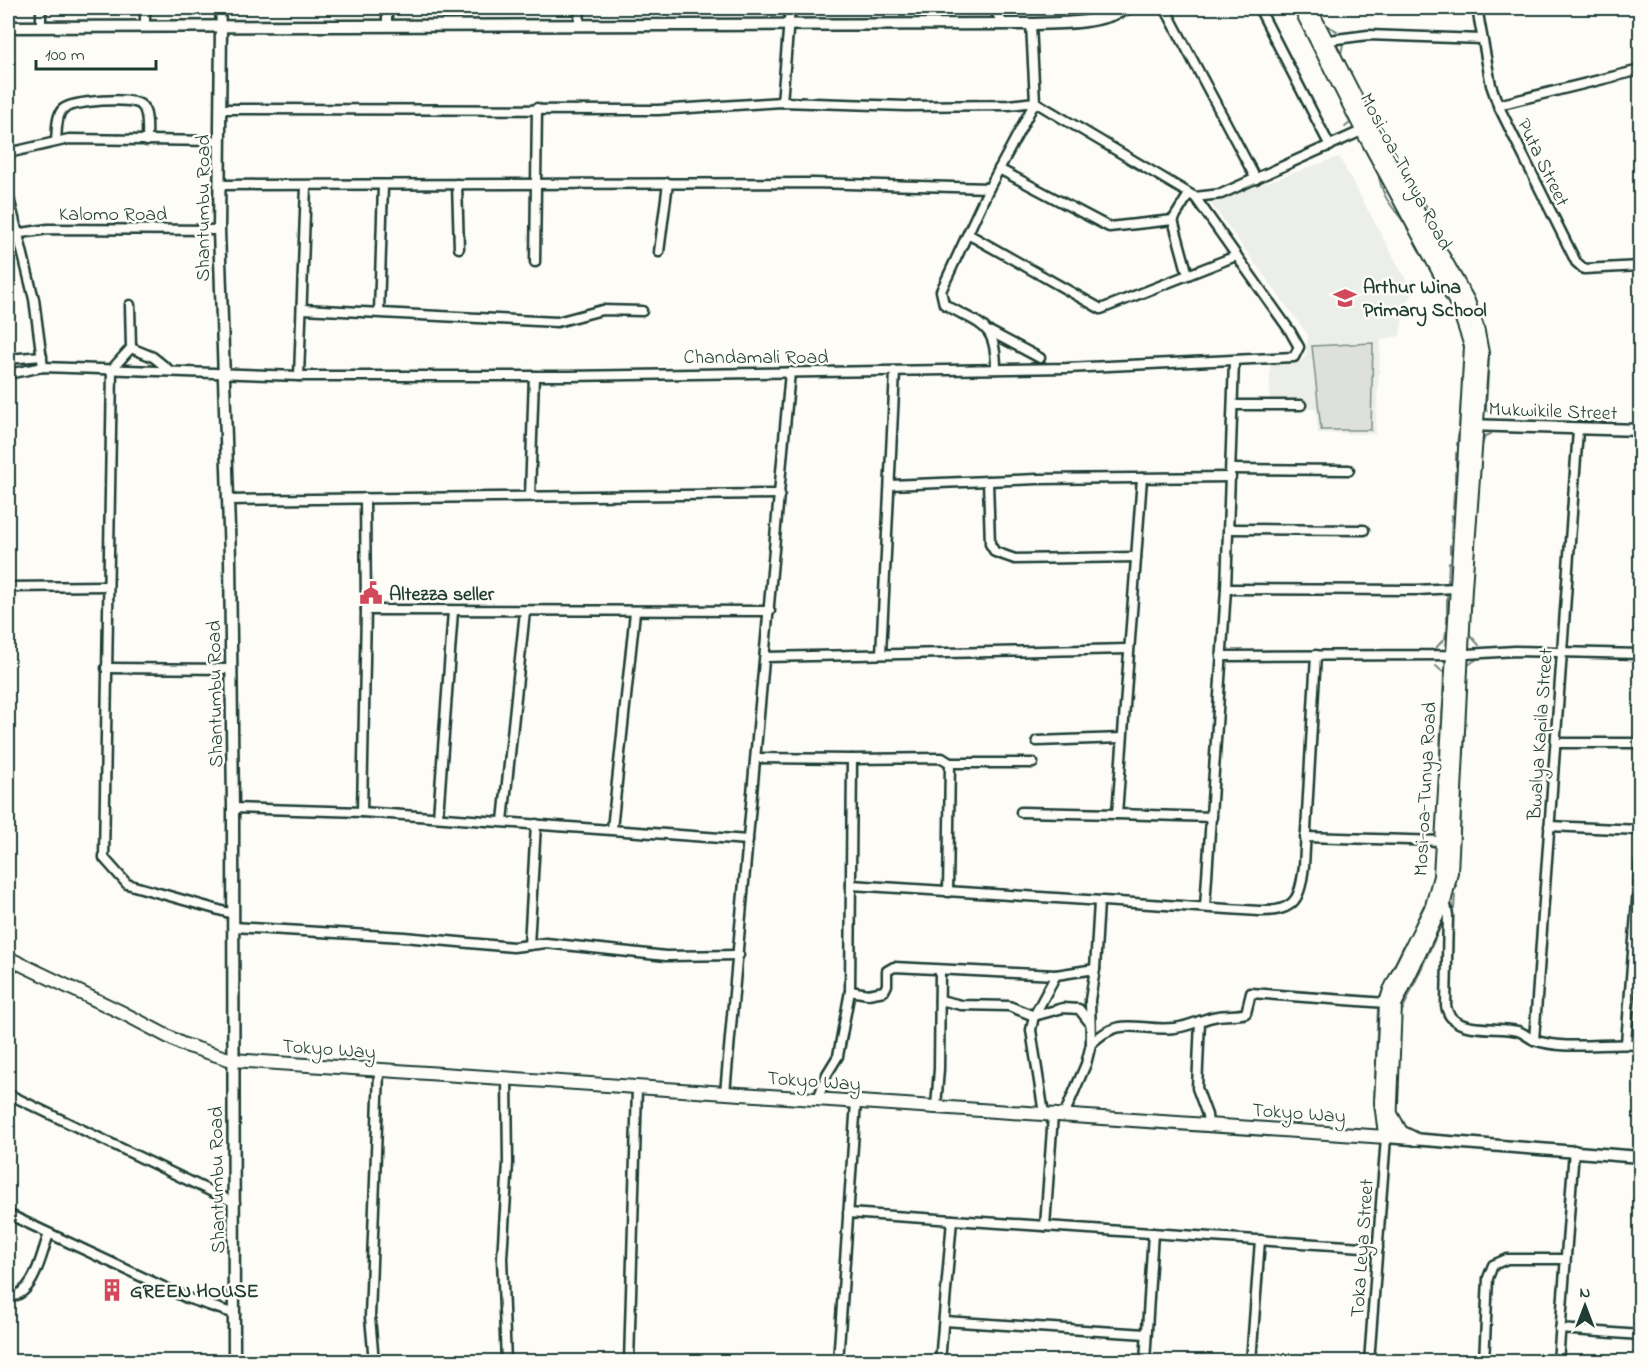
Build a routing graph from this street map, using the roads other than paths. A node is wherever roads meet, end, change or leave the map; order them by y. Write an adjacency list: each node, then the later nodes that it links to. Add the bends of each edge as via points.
1 (41, 8): 21 (street)
2 (145, 8): 18 (street)
3 (220, 8): 22 (street)
4 (387, 8): 19 (street)
5 (580, 8): 14 (street)
6 (790, 8): 15 (street)
7 (993, 8): 16 (street)
8 (1128, 8): 17 (street, via 1091,22)
9 (1166, 8): 38 (street)
10 (1259, 8): 35 (street)
11 (1300, 8): 24 (main road, Mosi-oa-Tunya Road)
12 (1310, 8): 24 (main road, Mosi-oa-Tunya Road)
13 (1477, 8): 23 (street, Puta Street)
14 (579, 24): 15 (street); 19 (street)
15 (787, 24): 16 (street); 26 (street)
16 (1004, 24): 17 (street)
17 (1031, 24): 27 (street)
18 (145, 26): 21 (street); 22 (street)
19 (387, 26): 22 (street)
20 (8, 27): 21 (street)
21 (41, 27)
22 (221, 27): 30 (street, Shantumbu Road)
23 (1482, 39): 24 (street, via 1368,35); 28 (street, Puta Street)
24 (1322, 41): 31 (main road, Mosi-oa-Tunya Road)
25 (1641, 70): 28 (street)
26 (782, 102): 27 (street, via 906,106); 29 (street, via 658,110)
27 (1035, 102): 37 (street); 47 (street)
28 (1498, 105): 57 (street, Puta Street, via 1576,262 1584,269)
29 (537, 108): 30 (street); 41 (street)
30 (220, 109): 34 (street, Shantumbu Road)
31 (1367, 129): 35 (street); 81 (main road, Mosi-oa-Tunya Road, via 1473,314 1482,367)
32 (56, 141): 33 (street); 33 (street, via 62,109 81,102 128,100 144,108); 36 (street)
33 (147, 141): 34 (street)
34 (219, 141): 42 (street, Shantumbu Road)
35 (1330, 146): 38 (street)
36 (8, 153)
37 (999, 169): 45 (street); 48 (street, via 1109,227)
38 (1256, 179): 47 (street, via 1221,194)
39 (668, 183): 41 (street); 45 (street); 54 (street)
40 (457, 184): 41 (street); 44 (street); 53 (street)
41 (536, 184): 56 (street)
42 (219, 185): 43 (street); 49 (street, Shantumbu Road)
43 (306, 186): 44 (street); 60 (street)
44 (383, 186): 62 (street)
45 (989, 188): 51 (street)
46 (8, 194): 50 (street)
47 (1192, 196): 48 (street); 55 (street)
48 (1173, 220): 58 (street)
49 (219, 230): 50 (street, Kalomo Road); 76 (street, Shantumbu Road)
50 (18, 232): 52 (street, Kalomo Road); 65 (street)
51 (968, 234): 58 (street, via 1101,309); 63 (street, via 941,291 941,299)
52 (8, 235)
53 (459, 248)
54 (659, 252)
55 (1236, 256): 58 (street); 68 (street, Chandamali Road, via 1299,347 1298,354 1289,359)
56 (534, 262)
57 (1641, 266)
58 (1188, 275)
59 (130, 305): 64 (street)
60 (303, 309): 62 (street); 77 (street)
61 (642, 311): 62 (street, via 602,310 557,322)
62 (379, 312)
63 (990, 332): 66 (street); 72 (street)
64 (131, 348): 70 (street); 71 (street, via 153,357)
65 (42, 356): 67 (street); 69 (street)
66 (1040, 358)
67 (8, 359)
68 (1234, 361): 72 (street, Chandamali Road); 79 (street)
69 (43, 367): 70 (street, Chandamali Road); 75 (street, Chandamali Road)
70 (112, 369): 71 (street, Chandamali Road); 96 (street)
71 (168, 369): 76 (street, Chandamali Road)
72 (996, 369): 74 (street, Chandamali Road)
73 (790, 372): 74 (street, Chandamali Road); 78 (street, Chandamali Road); 89 (street)
74 (895, 372): 88 (street)
75 (8, 374)
76 (223, 374): 77 (street, Chandamali Road); 92 (street, Shantumbu Road)
77 (299, 376): 78 (street, Chandamali Road)
78 (534, 376): 90 (street)
79 (1233, 405): 80 (street); 85 (street)
80 (1301, 405)
81 (1471, 425): 82 (street, Mukwikile Street); 98 (main road, Mosi-oa-Tunya Road); 108 (main road, Mosi-oa-Tunya Road)
82 (1578, 430): 83 (street, Mukwikile Street); 106 (street, Bwalya Kapila Street)
83 (1641, 430)
84 (1349, 471): 85 (street)
85 (1232, 473): 86 (street); 93 (street)
86 (1142, 478): 87 (street); 95 (street)
87 (988, 481): 88 (street); 95 (street, via 990,544 999,555 1015,559)
88 (890, 484): 107 (street)
89 (780, 494): 90 (street); 103 (street)
90 (530, 496): 91 (street)
91 (365, 498): 92 (street); 100 (street)
92 (228, 500): 114 (street, Shantumbu Road)
93 (1229, 529): 94 (street); 99 (street)
94 (1364, 530)
95 (1136, 557): 105 (street)
96 (107, 586): 97 (street); 113 (street)
97 (8, 587)
98 (1455, 588): 99 (street); 108 (main road, Mosi-oa-Tunya Road)
99 (1226, 589): 111 (street)
100 (366, 610): 101 (street); 124 (street)
101 (453, 611): 102 (street); 127 (street)
102 (525, 611): 104 (street); 129 (street)
103 (770, 611): 104 (street); 112 (street)
104 (635, 612): 132 (street)
105 (1128, 649): 107 (street); 115 (street)
106 (1561, 652): 108 (street); 109 (street); 117 (street, Bwalya Kapila Street)
107 (881, 654): 112 (street)
108 (1456, 654): 110 (street); 136 (main road, Mosi-oa-Tunya Road); 140 (main road, Mosi-oa-Tunya Road, via 1453,842)
109 (1641, 654)
110 (1316, 655): 111 (street); 134 (street)
111 (1221, 656): 128 (street)
112 (766, 657): 119 (street)
113 (106, 668): 114 (street); 143 (street, via 104,858 127,884)
114 (232, 669): 123 (street, Shantumbu Road)
115 (1122, 738): 116 (street); 126 (street)
116 (1037, 741)
117 (1556, 743): 118 (street); 131 (street, Bwalya Kapila Street)
118 (1641, 743)
119 (757, 758): 120 (street); 135 (street)
120 (852, 759): 121 (street, via 942,758); 138 (street)
121 (950, 763): 122 (street); 139 (street)
122 (1033, 763)
123 (233, 808): 124 (street); 143 (street, Shantumbu Road)
124 (362, 812): 127 (street)
125 (1021, 812): 126 (street)
126 (1117, 814): 128 (street)
127 (438, 817): 129 (street)
128 (1212, 817): 142 (street)
129 (503, 821): 130 (street)
130 (536, 824): 132 (street); 145 (street)
131 (1549, 826): 133 (street); 157 (street, Bwalya Kapila Street)
132 (612, 829): 135 (street)
133 (1641, 830)
134 (1305, 837): 136 (street); 142 (street, via 1302,884 1293,903 1273,911)
135 (748, 840): 146 (street)
136 (1443, 841): 140 (main road, Mosi-oa-Tunya Road)
137 (1641, 862): 158 (street)
138 (850, 885): 139 (street); 151 (street)
139 (948, 892): 141 (street)
140 (1441, 896): 153 (main road, Mosi-oa-Tunya Road); 157 (street, via 1448,915 1448,1014 1460,1024 1520,1031); 171 (main road, Mosi-oa-Tunya Road, via 1395,1005)
141 (1099, 902): 142 (street); 148 (street)
142 (1205, 907)
143 (233, 914): 144 (street, Shantumbu Road)
144 (233, 927): 145 (street); 161 (street, Shantumbu Road)
145 (529, 945): 146 (street, via 546,943 666,956)
146 (738, 955): 165 (street)
147 (8, 958): 161 (main road, Tokyo Way, via 182,1044)
148 (1095, 969): 150 (street); 156 (street)
149 (940, 970): 150 (street); 151 (street, via 889,968 884,991); 152 (street)
150 (1056, 975): 154 (street)
151 (850, 991): 167 (street, via 838,1056)
152 (940, 1000): 154 (street, via 961,1005 1009,1006); 170 (street)
153 (1386, 1003): 155 (street, via 1251,993 1246,1013); 169 (main road, Mosi-oa-Tunya Road)
154 (1034, 1016): 156 (street, via 1063,1008 1079,1009); 172 (street, via 1034,1057)
155 (1200, 1021): 159 (street, via 1174,1028 1122,1025); 173 (street, via 1197,1088)
156 (1091, 1025): 159 (street)
157 (1534, 1040): 158 (street, via 1590,1045)
158 (1626, 1043): 160 (street)
159 (1091, 1044): 172 (street, via 1086,1064)
160 (1641, 1045)
161 (232, 1060): 162 (main road, Tokyo Way); 179 (street, Shantumbu Road)
162 (379, 1071): 163 (main road, Tokyo Way); 196 (street, via 370,1317)
163 (507, 1079): 164 (main road, Tokyo Way); 197 (street, via 508,1163 502,1258)
164 (637, 1088): 165 (main road, Tokyo Way); 198 (street)
165 (725, 1093): 167 (main road, Tokyo Way)
166 (8, 1094): 179 (street)
167 (818, 1100): 168 (main road, Tokyo Way)
168 (855, 1102): 170 (main road, Tokyo Way); 180 (street)
169 (1381, 1103): 174 (main road, via 1376,1124); 175 (main road, Mosi-oa-Tunya Road)
170 (936, 1107): 172 (main road, Tokyo Way)
171 (1391, 1113): 175 (main road, Mosi-oa-Tunya Road); 176 (main road, via 1401,1132)
172 (1054, 1115): 173 (main road, Tokyo Way); 183 (street)
173 (1208, 1125): 174 (main road, Tokyo Way)
174 (1359, 1136): 175 (main road, Tokyo Way)
175 (1386, 1137): 176 (street, Tokyo Way); 187 (street, Toka Leya Street)
176 (1415, 1139): 177 (street, Tokyo Way)
177 (1574, 1150): 178 (street, Tokyo Way); 188 (street)
178 (1641, 1157)
179 (235, 1203): 190 (street, Shantumbu Road)
180 (848, 1213): 182 (street); 199 (street)
181 (8, 1214): 185 (street)
182 (952, 1220): 183 (street); 191 (street)
183 (1045, 1226): 184 (street)
184 (1153, 1233): 186 (street); 193 (street)
185 (49, 1234): 189 (street, via 28,1287); 190 (street, via 187,1298)
186 (1260, 1240): 187 (street); 202 (street)
187 (1378, 1248): 203 (street, Toka Leya Street)
188 (1564, 1259): 192 (street); 204 (street, via 1507,1259 1492,1265)
189 (8, 1297)
190 (235, 1314): 195 (street, Shantumbu Road)
191 (944, 1321): 193 (street); 200 (street)
192 (1560, 1329): 194 (street); 205 (street)
193 (1146, 1334): 201 (street)
194 (1641, 1335)
195 (234, 1362)
196 (374, 1362)
197 (506, 1362)
198 (628, 1362)
199 (838, 1362)
200 (940, 1362)
201 (1145, 1362)
202 (1251, 1362)
203 (1369, 1362)
204 (1484, 1362)
205 (1558, 1362)

